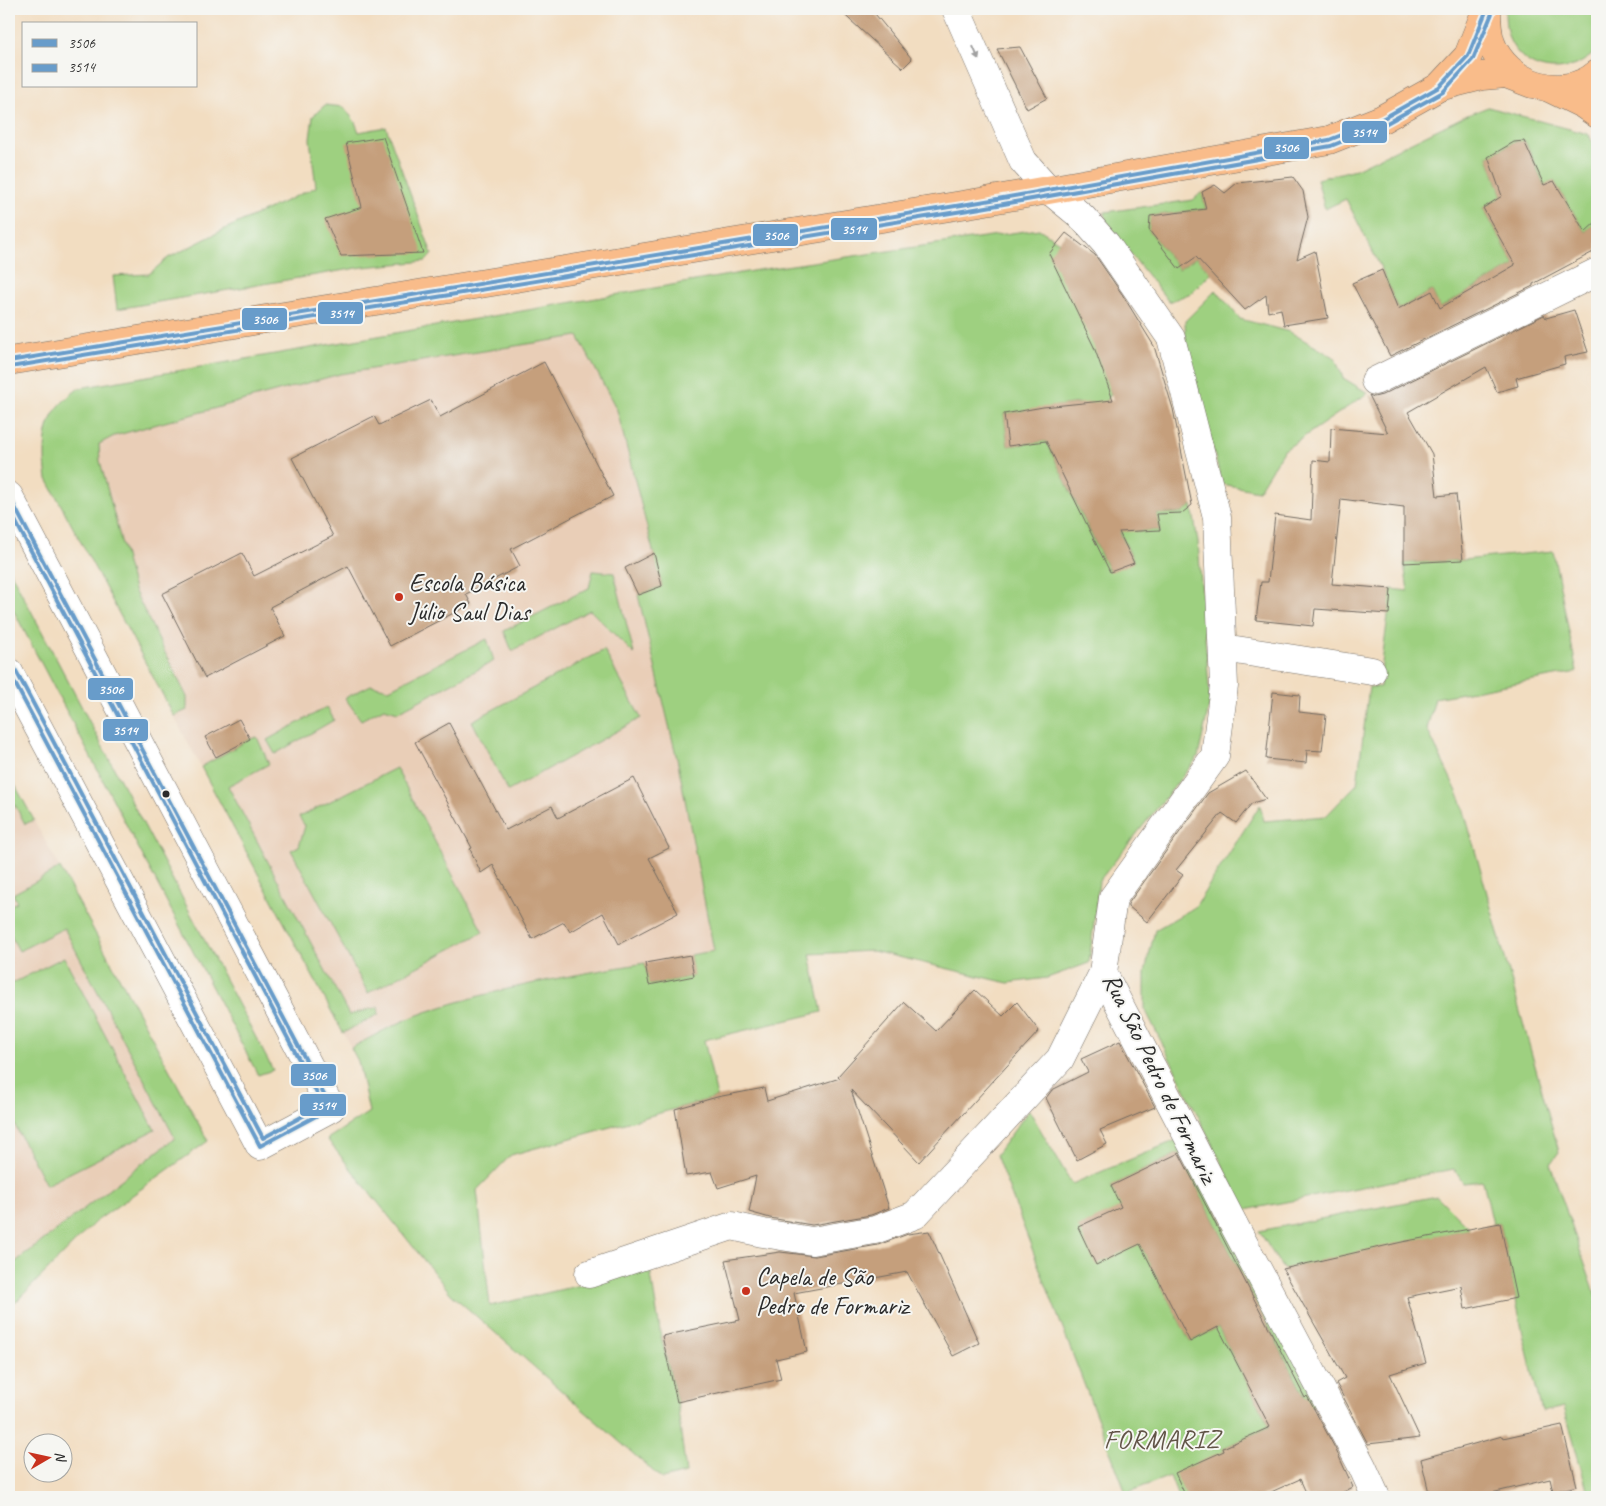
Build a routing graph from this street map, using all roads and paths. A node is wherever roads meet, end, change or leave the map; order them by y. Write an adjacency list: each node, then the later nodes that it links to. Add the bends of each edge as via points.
1 (956, 9): 7 (street, Rua São Pedro de Formariz, one-way to 7, via 1023,161)
2 (1487, 9): 4 (main road, via 1468,56); 5 (main road, via 1491,44 1501,61 1515,75)
3 (1597, 74): 5 (main road, via 1580,84 1564,88)
4 (1439, 86): 5 (main road, via 1506,74); 7 (main road, via 1382,119 1329,140)
5 (1540, 86): 6 (main road)
6 (1597, 114)
7 (1048, 189): 9 (main road); 12 (street, Rua São Pedro de Formariz, via 1082,217 1106,244 1171,338 1217,517)
8 (1597, 272): 10 (street)
9 (9, 361)
10 (1375, 381)
11 (9, 496): 14 (street, via 332,1108 260,1146)
12 (1222, 648): 13 (street); 15 (street, Rua São Pedro de Formariz, via 1224,686 1215,756 1113,898)
13 (1372, 671)
14 (9, 672)
15 (1103, 973): 16 (street); 17 (street, Rua São Pedro de Formariz)
16 (1079, 1022): 17 (street, via 1094,1017); 18 (street, via 1060,1060 915,1215 875,1230 812,1241 732,1226)
17 (1132, 1028): 19 (street, Rua São Pedro de Formariz)
18 (589, 1274)
19 (1376, 1497)

